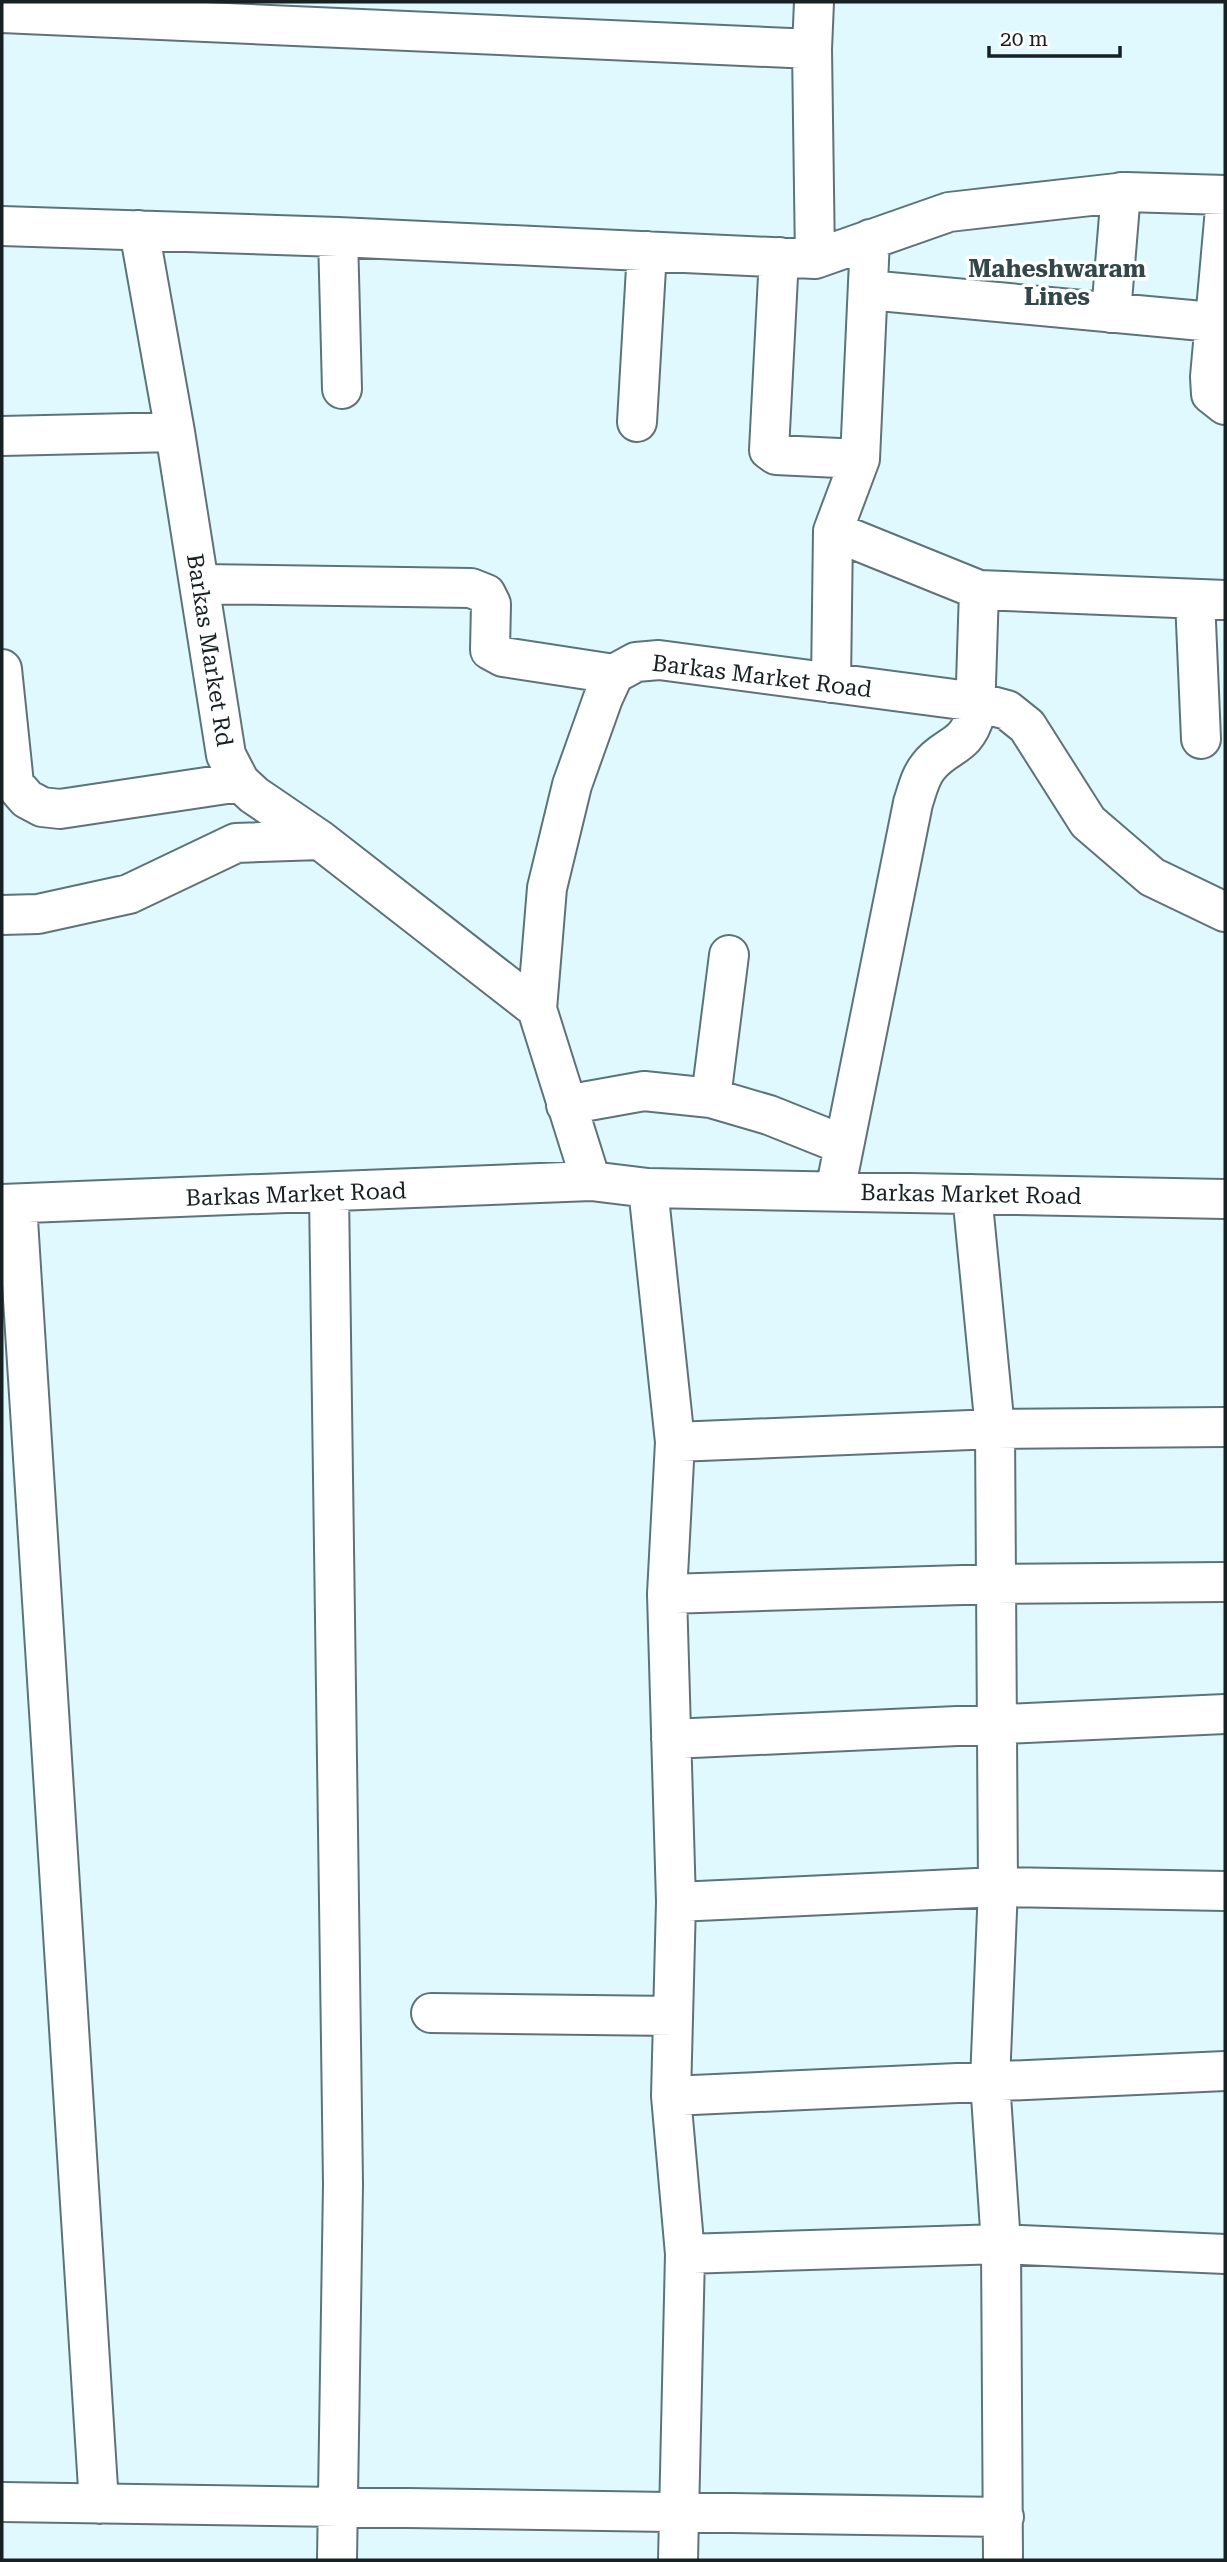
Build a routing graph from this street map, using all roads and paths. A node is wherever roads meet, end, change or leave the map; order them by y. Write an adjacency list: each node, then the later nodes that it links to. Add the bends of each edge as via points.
1 (814, 2): 3 (street)
2 (2, 13): 3 (street)
3 (812, 49): 12 (street)
4 (1121, 192): 5 (street); 10 (street, via 949,212); 14 (street)
5 (1225, 195)
6 (1225, 209): 15 (street)
7 (2, 226): 8 (street)
8 (139, 230): 9 (street); 19 (street, Barkas Market Rd)
9 (338, 237): 11 (street); 16 (street)
10 (870, 239): 12 (street); 13 (street)
11 (647, 251): 12 (street); 18 (street)
12 (797, 258): 21 (street, via 769,450 776,455)
13 (868, 290): 14 (street); 21 (street)
14 (1111, 313): 15 (street)
15 (1213, 321): 17 (street, via 1212,394)
16 (342, 389)
17 (1225, 405)
18 (637, 422)
19 (175, 432): 20 (street); 23 (street, Barkas Market Rd)
20 (2, 436)
21 (860, 459): 22 (street)
22 (833, 531): 24 (street); 28 (street)
23 (199, 584): 27 (street, via 471,588 486,594 491,604 490,650 503,657); 31 (street, Barkas Market Rd, via 226,755)
24 (979, 590): 25 (street); 29 (street)
25 (1210, 600): 30 (street)
26 (2, 669): 31 (street, via 15,784 27,799 43,807 60,809)
27 (614, 674): 28 (street, Barkas Market Road, via 636,662 659,660); 36 (street, via 572,785 547,888)
28 (831, 682): 29 (street, Barkas Market Road)
29 (976, 702): 33 (street, Barkas Market Road, via 1007,710 1027,726 1088,822 1152,877); 39 (street, via 971,730 928,766 913,803)
30 (1201, 739)
31 (240, 782): 32 (street, Barkas Market Rd)
32 (320, 840): 34 (street, via 236,843 129,894 38,914); 36 (street, Barkas Market Rd)
33 (1225, 912)
34 (2, 915)
35 (729, 955): 37 (street)
36 (537, 1009): 38 (street)
37 (711, 1098): 38 (street, via 644,1091); 39 (street)
38 (566, 1105): 40 (street)
39 (844, 1145): 42 (street)
40 (591, 1181): 41 (street, Barkas Market Road); 43 (street, Barkas Market Road)
41 (648, 1188): 42 (street, Barkas Market Road); 49 (street)
42 (835, 1191): 44 (street, Barkas Market Road)
43 (329, 1193): 46 (street, Barkas Market Road); 69 (street, via 342,2184)
44 (972, 1194): 45 (street, Barkas Market Road); 48 (street)
45 (1225, 1199)
46 (9, 1204): 68 (street)
47 (1225, 1427): 48 (street)
48 (995, 1429): 49 (street); 51 (street)
49 (675, 1442): 52 (street)
50 (1225, 1582): 51 (street)
51 (996, 1584): 52 (street); 54 (street)
52 (667, 1594): 55 (street)
53 (1225, 1714): 54 (street)
54 (997, 1725): 55 (street); 56 (street)
55 (671, 1739): 58 (street)
56 (999, 1887): 57 (street); 58 (street); 62 (street)
57 (1225, 1891)
58 (676, 1902): 60 (street)
59 (431, 2013): 60 (street)
60 (673, 2016): 63 (street)
61 (1225, 2071): 62 (street)
62 (990, 2081): 63 (street); 64 (street)
63 (671, 2096): 65 (street)
64 (1001, 2244): 65 (street); 66 (street); 71 (street)
65 (685, 2254): 70 (street)
66 (1225, 2254)
67 (2, 2502): 68 (street)
68 (99, 2504): 69 (street)
69 (337, 2507): 70 (street); 72 (street)
70 (679, 2512): 71 (street); 73 (street)
71 (1004, 2517): 74 (street)
72 (337, 2560)
73 (678, 2560)
74 (1003, 2560)

